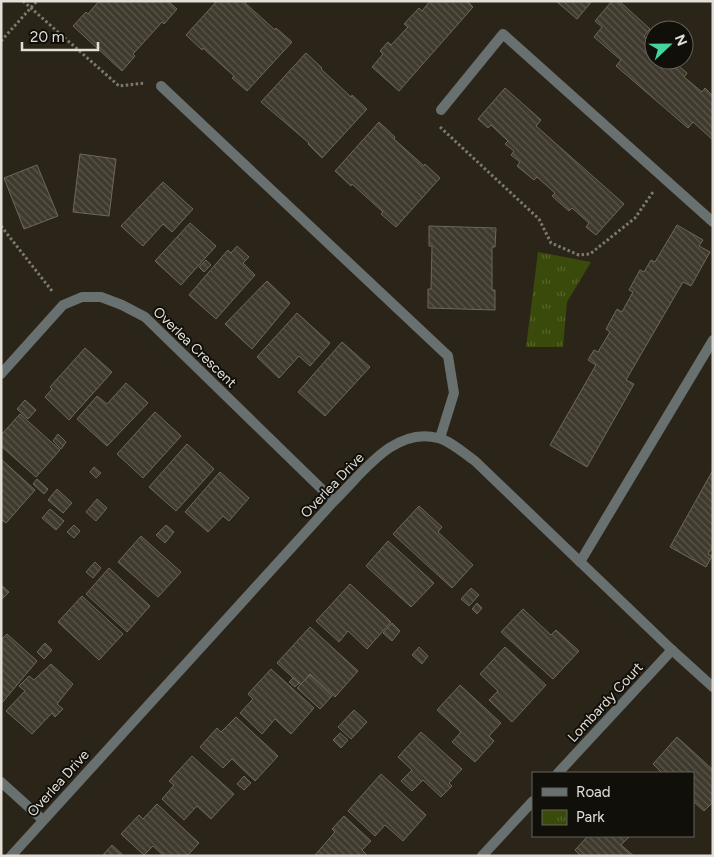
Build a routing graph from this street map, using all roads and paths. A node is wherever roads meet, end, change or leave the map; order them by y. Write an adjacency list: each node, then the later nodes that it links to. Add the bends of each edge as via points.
1 (23, 1): 3 (path)
2 (37, 1): 3 (path)
3 (30, 9): 4 (path); 5 (path, via 119,86 149,83)
4 (1, 40)
5 (161, 86): 13 (street, via 448,356 454,393)
6 (441, 110): 7 (street, via 503,34); 7 (path, via 436,124 539,218 551,243 579,255 590,254 635,218)
7 (663, 178): 8 (street)
8 (713, 222)
9 (1, 226): 10 (path)
10 (63, 305): 12 (street, Overlea Crescent); 14 (street, Overlea Crescent, via 82,297 101,297 145,317)
11 (713, 340): 15 (street)
12 (1, 374)
13 (440, 438): 14 (street, Overlea Drive, via 414,436 386,449); 15 (street, Overlea Drive, via 475,461)
14 (334, 502): 21 (street, Overlea Drive)
15 (580, 562): 16 (street, Overlea Drive)
16 (672, 650): 17 (street, Overlea Drive); 18 (street, Lombardy Court)
17 (713, 687)
18 (559, 772)
19 (1, 782): 21 (street)
20 (532, 802): 23 (street)
21 (43, 820): 22 (street, Overlea Drive)
22 (11, 856)
23 (482, 856)

